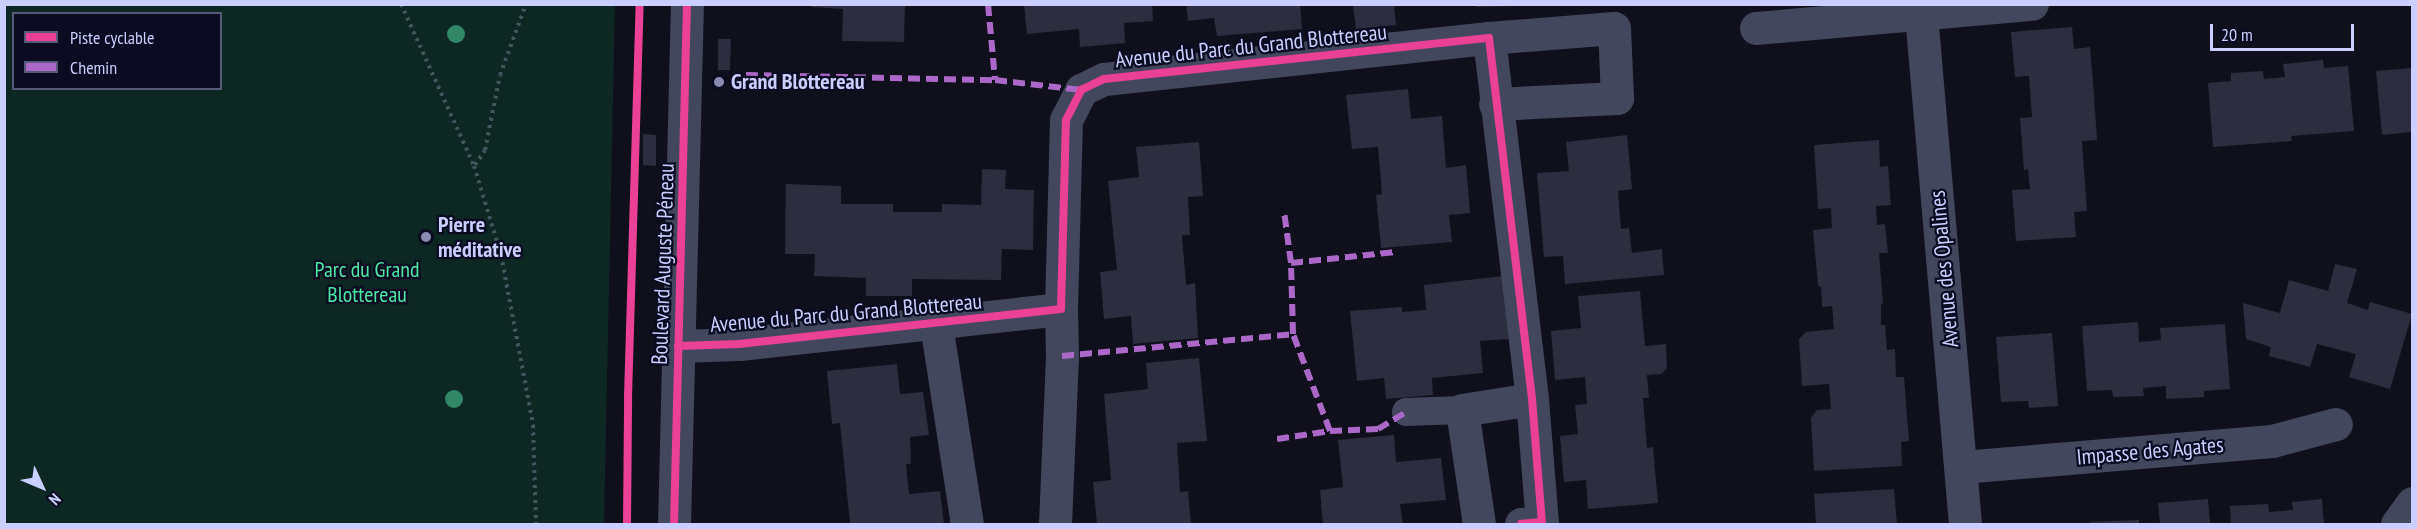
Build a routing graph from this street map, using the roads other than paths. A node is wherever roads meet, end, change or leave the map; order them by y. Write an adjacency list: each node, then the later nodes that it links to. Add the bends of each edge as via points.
1 (687, 4): 9 (street, Boulevard Auguste Péneau)
2 (2032, 4): 3 (street)
3 (1921, 14): 4 (street); 14 (street, Avenue des Opalines)
4 (1756, 27)
5 (1489, 38): 6 (street); 6 (street, Avenue du Parc du Grand Blottereau, via 1614,28 1617,98); 7 (street, Avenue du Parc du Grand Blottereau, via 1104,79 1081,90 1066,120)
6 (1495, 104): 10 (street)
7 (1060, 309): 8 (street, Avenue du Parc du Grand Blottereau); 18 (street, Avenue du Parc du Grand Blottereau, via 1062,356)
8 (936, 324): 9 (street, Avenue du Parc du Grand Blottereau, via 739,344); 17 (street, Avenue du Parc du Grand Blottereau)
9 (678, 346): 16 (street, Boulevard Auguste Péneau)
10 (1532, 399): 11 (street); 20 (street, via 1542,522)
11 (1462, 410): 12 (lane); 19 (street)
12 (1406, 412)
13 (2336, 424): 14 (street, Impasse des Agates, via 2272,441)
14 (1962, 467): 21 (street, Avenue des Opalines)
15 (2412, 503): 22 (street)
16 (674, 525)
17 (967, 525)
18 (1054, 525)
19 (1479, 525)
20 (1521, 525)
21 (1965, 525)
22 (2397, 525)

